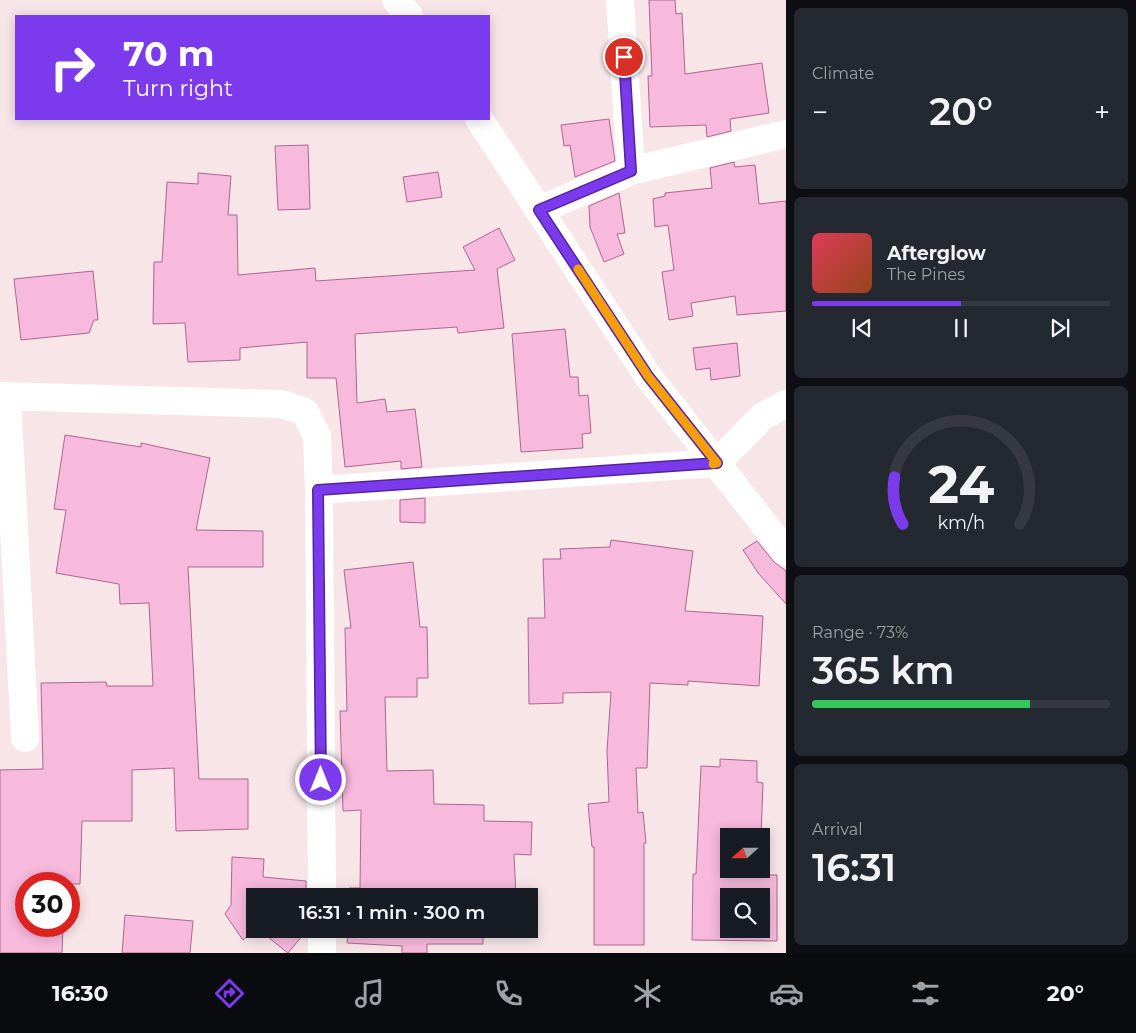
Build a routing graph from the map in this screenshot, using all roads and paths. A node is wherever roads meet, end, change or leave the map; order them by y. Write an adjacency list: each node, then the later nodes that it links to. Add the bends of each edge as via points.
1 (396, 0): 3 (street)
2 (620, 0): 6 (street)
3 (408, 15)
4 (480, 120): 7 (street)
5 (786, 134): 6 (street)
6 (631, 171): 7 (street)
7 (539, 210): 10 (street, via 648,376)
8 (4, 396): 11 (street, via 282,404 305,412 317,436); 13 (street)
9 (786, 404): 10 (street, via 763,416)
10 (717, 463): 11 (street); 12 (street)
11 (318, 490): 14 (street)
12 (786, 552)
13 (25, 738)
14 (322, 888)
15 (322, 938): 16 (street)
16 (322, 953)

